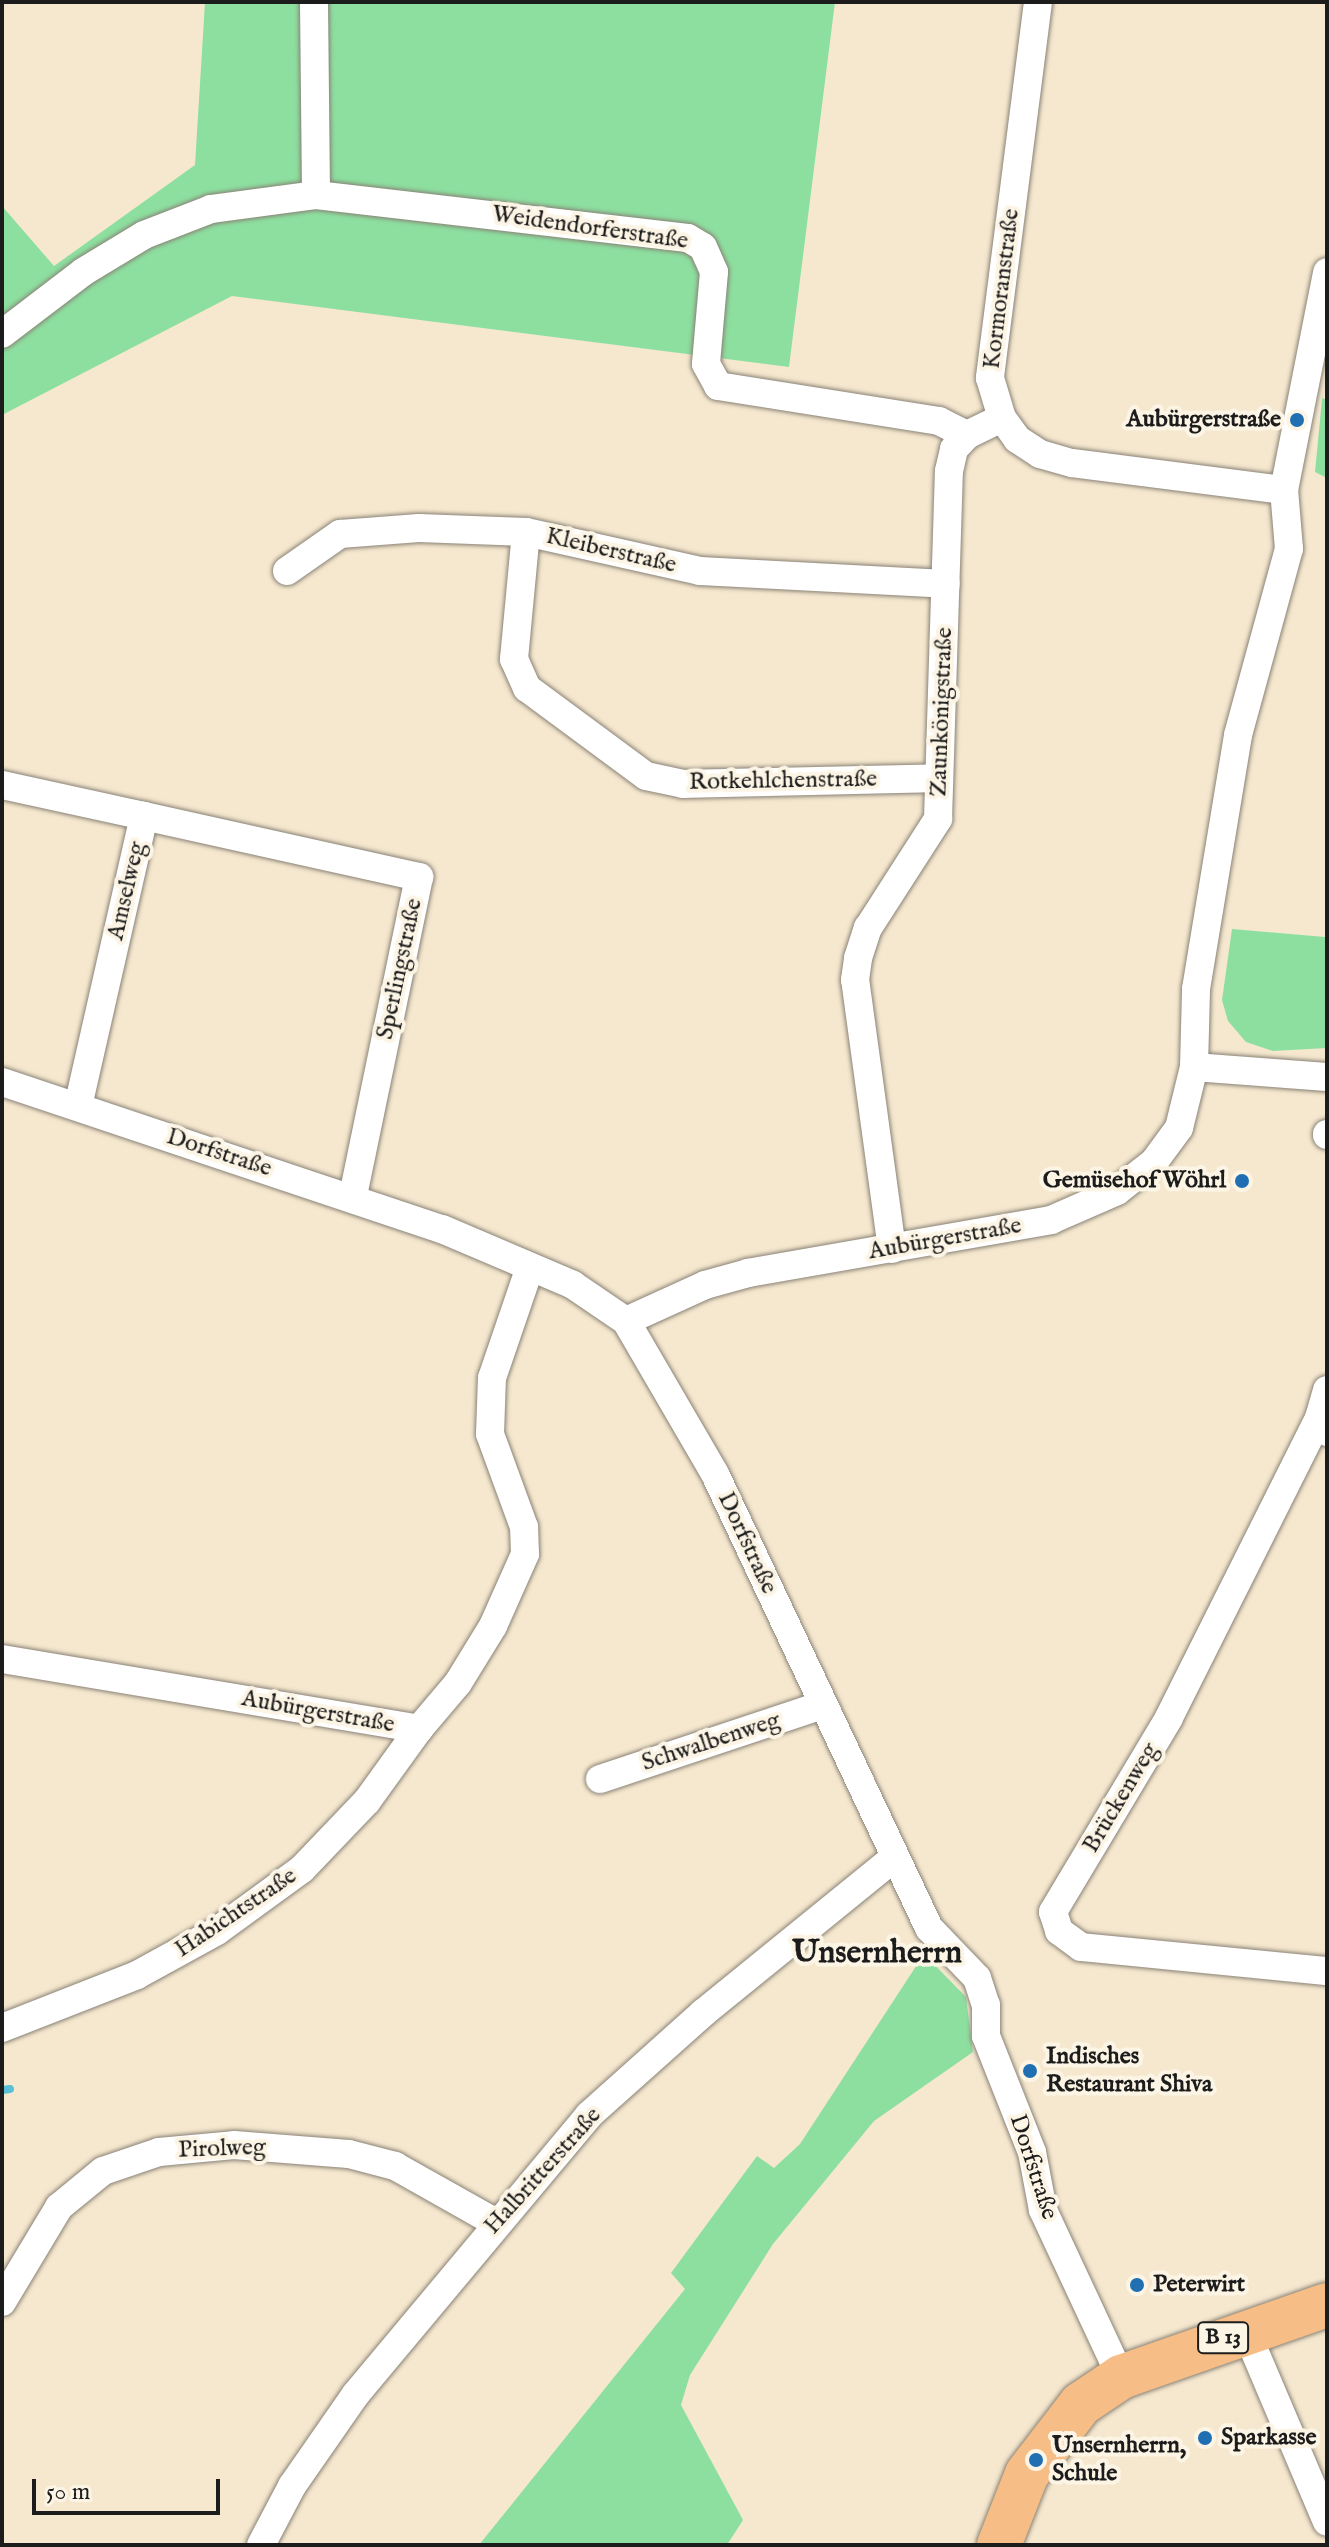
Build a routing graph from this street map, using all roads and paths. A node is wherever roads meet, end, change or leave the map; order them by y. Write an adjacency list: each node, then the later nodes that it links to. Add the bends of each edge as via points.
1 (314, 2): 3 (street)
2 (1038, 2): 6 (street, Kormoranstraße, via 990,378)
3 (316, 195): 5 (street, via 245,202 155,230 113,252); 7 (street, Weidendorferstraße, via 688,238 703,247 714,272 706,364 718,386 939,421)
4 (1327, 272): 8 (street, Aubürgerstraße)
5 (2, 334)
6 (1002, 418): 7 (street); 8 (street, Kormoranstraße, via 1017,439 1051,457)
7 (967, 435): 11 (street, Zaunkönigstraße, via 954,449 949,471)
8 (1284, 490): 15 (street, Aubürgerstraße, via 1289,549 1238,735 1196,989)
9 (526, 532): 10 (street, Kleiberstraße, via 419,528 340,534); 11 (street, Kleiberstraße, via 700,571); 12 (street, Rotkehlchenstraße, via 514,659 527,688 646,776 683,784)
10 (287, 571)
11 (946, 584): 12 (street, Zaunkönigstraße)
12 (939, 778): 20 (street, Zaunkönigstraße, via 938,819 868,928 855,980)
13 (2, 785): 14 (street, Amselweg)
14 (144, 816): 18 (street, Amselweg); 19 (street, Sperlingstraße, via 419,877)
15 (1194, 1067): 16 (street); 20 (street, Aubürgerstraße, via 1179,1128 1154,1162 1117,1191 1051,1220)
16 (1327, 1077)
17 (2, 1082): 18 (street, Dorfstraße)
18 (78, 1107): 19 (street, Dorfstraße)
19 (353, 1197): 21 (street, Dorfstraße)
20 (892, 1249): 22 (street, Aubürgerstraße, via 733,1277)
21 (530, 1267): 22 (street, Dorfstraße, via 592,1295); 27 (street, Aubürgerstraße, via 492,1378 490,1434 524,1527 525,1554 493,1626 458,1683)
22 (626, 1321): 26 (street, Dorfstraße, via 715,1474)
23 (1327, 1390): 24 (street, Brückenweg)
24 (1323, 1425): 30 (street, Brückenweg, via 1169,1718 1053,1912 1059,1931 1081,1947)
25 (2, 1659): 27 (street, Aubürgerstraße)
26 (822, 1705): 28 (street, Schwalbenweg); 29 (street, Dorfstraße)
27 (419, 1729): 31 (street, Habichtstraße, via 367,1801 302,1869 217,1931 137,1975)
28 (600, 1779)
29 (894, 1858): 32 (street, Halbritterstraße, via 703,2013 589,2115); 36 (street, Dorfstraße, via 937,1941 977,1978 986,2005 986,2036 1032,2152 1043,2210)
30 (1327, 1971)
31 (2, 2028)
32 (496, 2223): 33 (street, Pirolweg, via 395,2166 349,2154 234,2145 159,2152 103,2171 59,2207); 38 (street, Halbritterstraße, via 356,2394 292,2486)
33 (2, 2302)
34 (1327, 2305): 35 (main road, B 13)
35 (1246, 2331): 36 (main road, B 13); 37 (street)
36 (1121, 2377): 39 (main road, B 13, via 1081,2404 1049,2440 1027,2474)
37 (1327, 2522)
38 (261, 2545)
39 (999, 2545)

